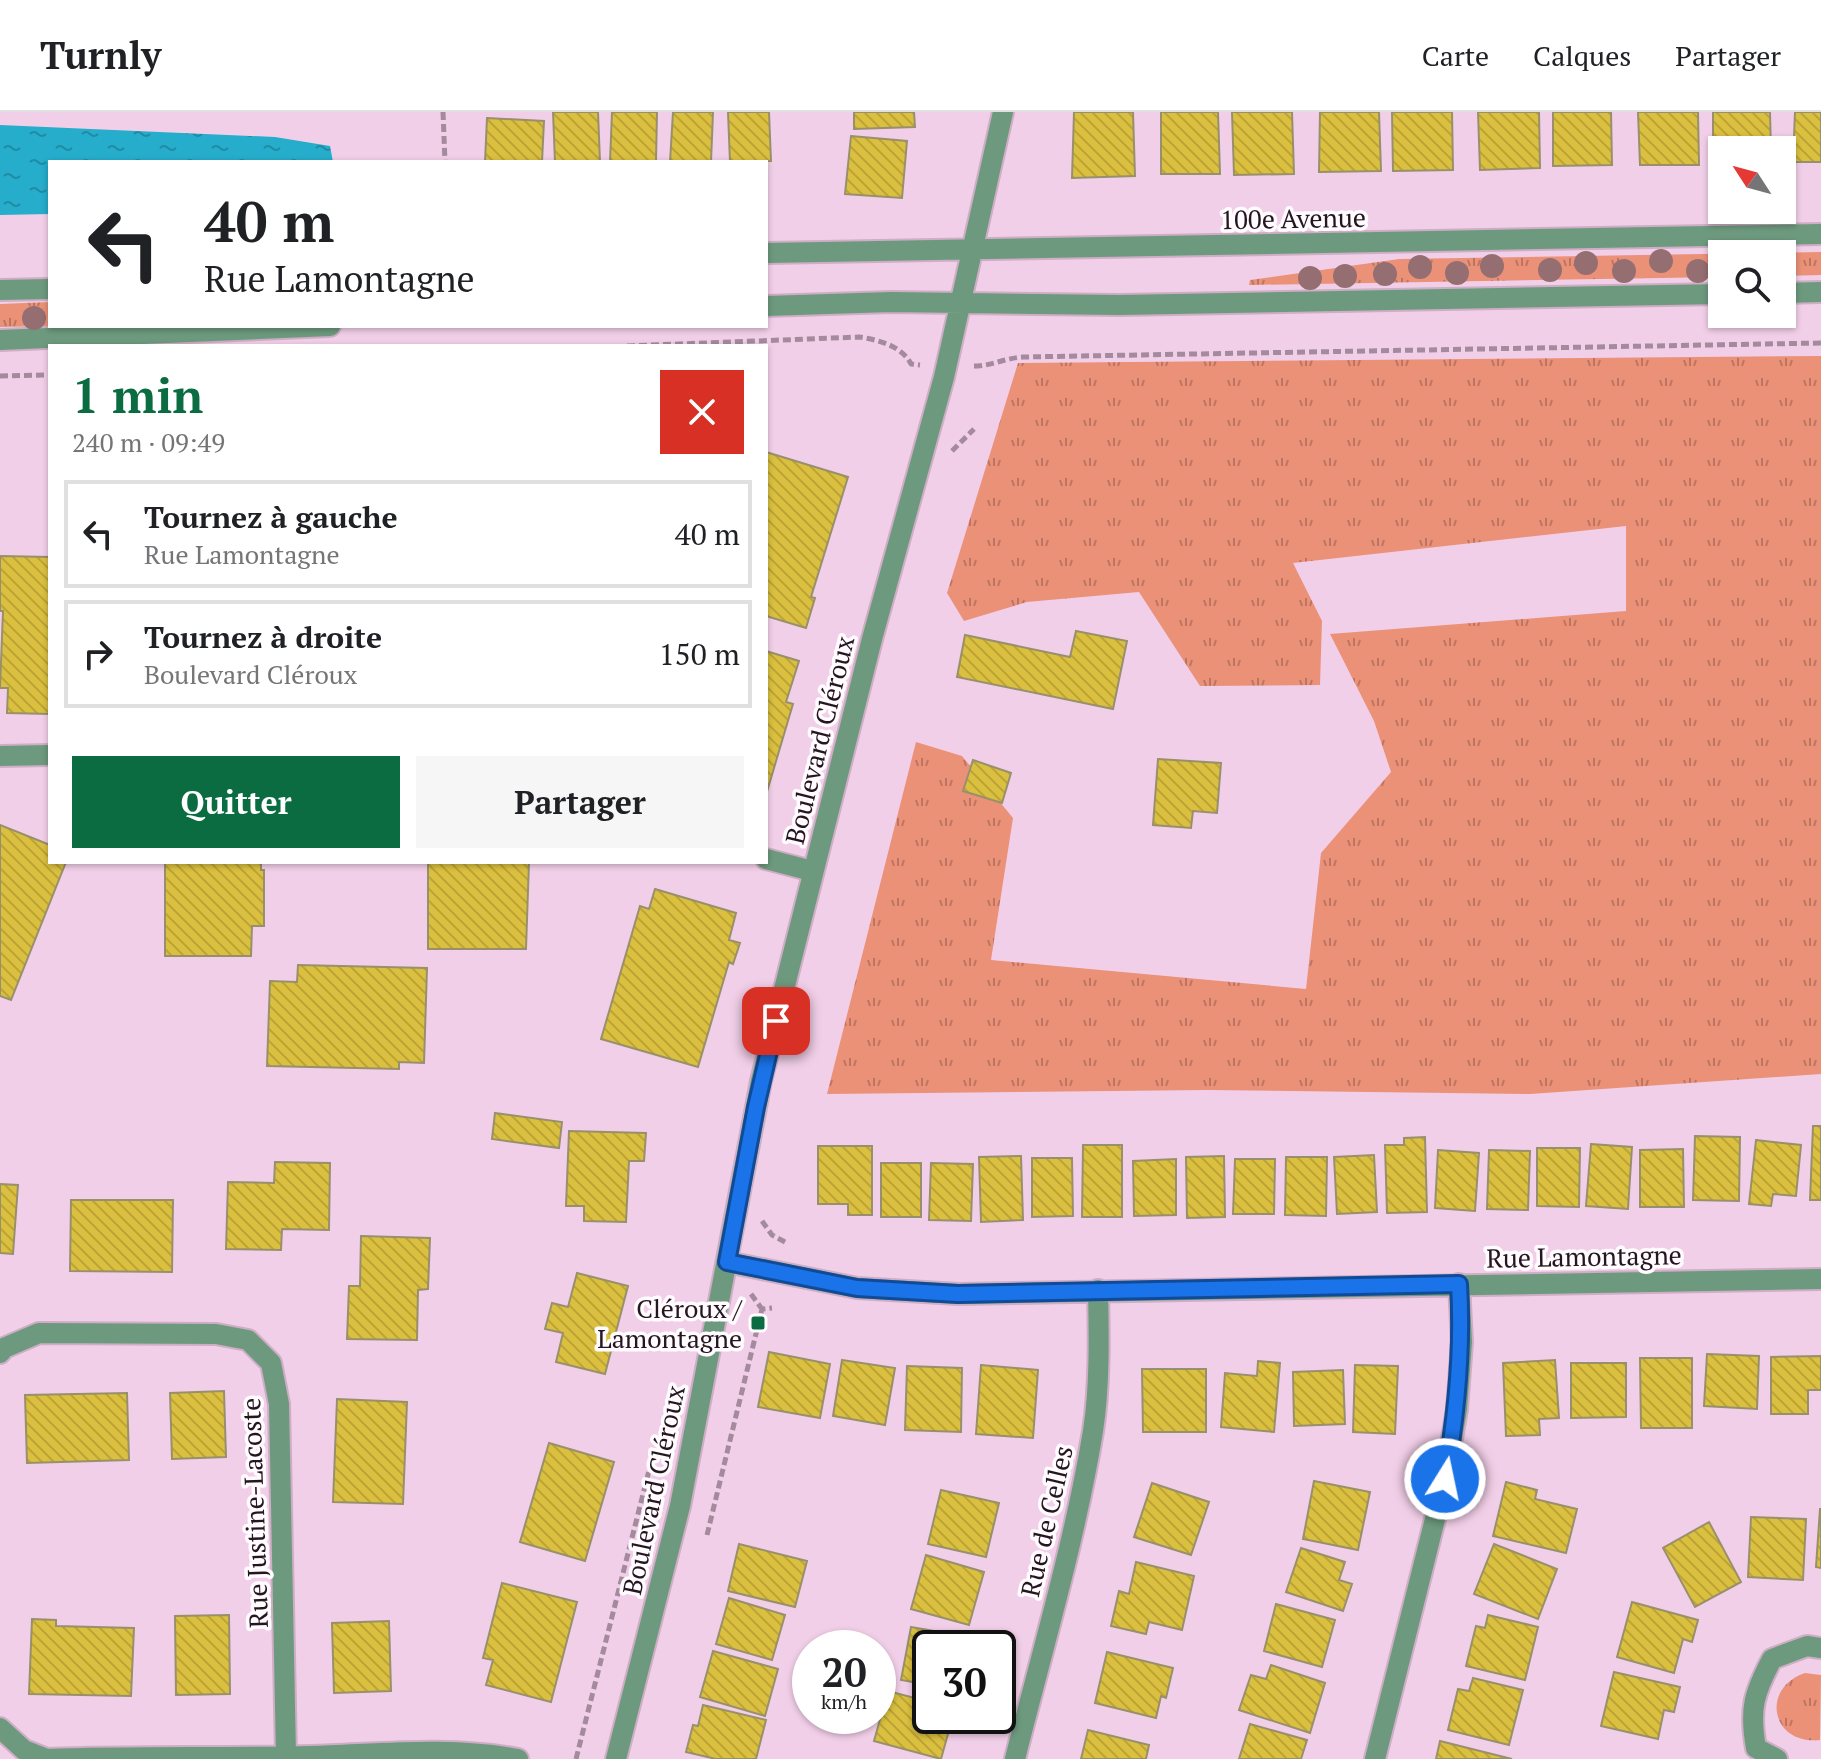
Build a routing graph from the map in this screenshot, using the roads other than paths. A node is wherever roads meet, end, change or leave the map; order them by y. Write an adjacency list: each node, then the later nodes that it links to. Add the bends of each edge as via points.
1 (1003, 112): 3 (street, Boulevard Cléroux)
2 (1821, 234): 3 (street, 100e Avenue)
3 (973, 248): 4 (street, 100e Avenue); 10 (street, Boulevard Cléroux)
4 (768, 253)
5 (48, 289): 6 (street)
6 (0, 290)
7 (1821, 292): 8 (street)
8 (1796, 293)
9 (1708, 294): 10 (street)
10 (960, 304): 11 (street); 17 (street, Boulevard Cléroux)
11 (768, 306)
12 (283, 328): 13 (street)
13 (0, 340)
14 (48, 755): 15 (street)
15 (0, 756)
16 (768, 860): 17 (street)
17 (812, 871): 18 (street, Boulevard Cléroux, via 761,1081)
18 (727, 1262): 21 (street, Rue Lamontagne, via 857,1288 958,1294); 27 (street, Boulevard Cléroux, via 680,1506)
19 (1821, 1279): 20 (street, Rue Lamontagne)
20 (1459, 1284): 21 (street, Rue Lamontagne); 29 (street, via 1462,1342 1445,1479)
21 (1098, 1290): 28 (street, Rue de Celles, via 1093,1429)
22 (0, 1353): 25 (street, Rue Justine-Lacoste, via 39,1333 216,1334 248,1340 271,1363 279,1404)
23 (1821, 1648): 30 (street, via 1807,1646 1772,1659 1758,1685 1751,1719 1756,1748)
24 (0, 1728): 25 (street, via 24,1750 47,1759)
25 (286, 1756): 26 (street, via 447,1750)
26 (518, 1759)
27 (616, 1759)
28 (1015, 1759)
29 (1375, 1759)
30 (1777, 1759)

